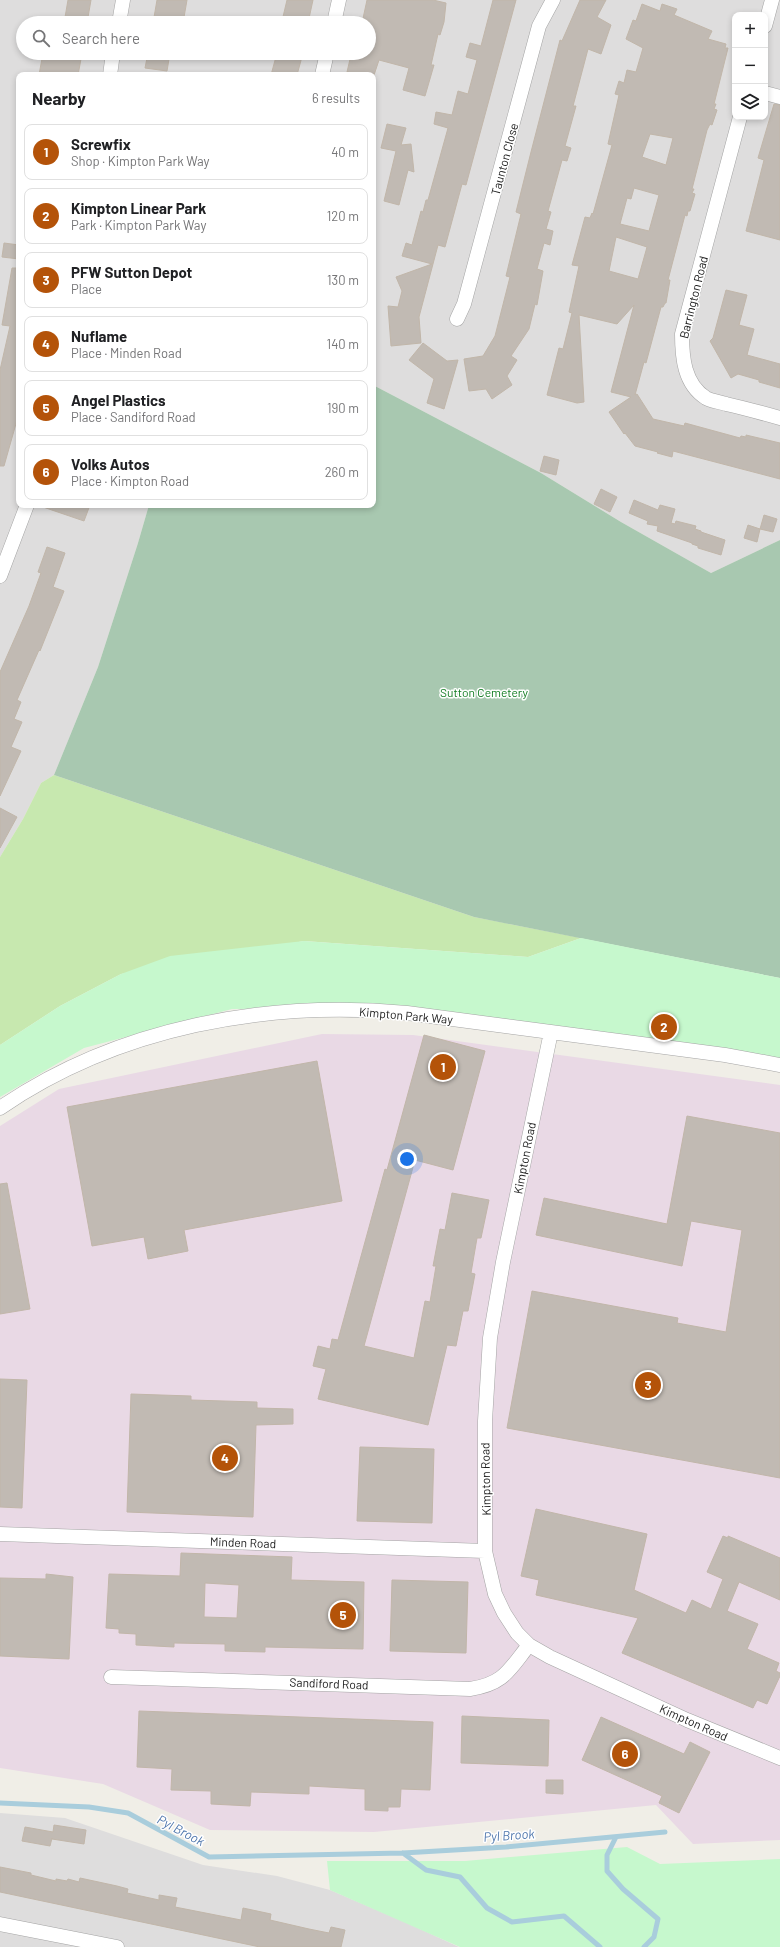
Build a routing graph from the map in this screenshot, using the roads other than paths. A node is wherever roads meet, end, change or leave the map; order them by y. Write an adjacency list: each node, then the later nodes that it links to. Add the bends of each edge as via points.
1 (123, 0): 6 (street)
2 (339, 0): 7 (street)
3 (552, 0): 15 (street, Taunton Close, via 539,26 490,212 464,304)
4 (772, 0): 5 (street)
5 (768, 15)
6 (120, 16)
7 (336, 16)
8 (113, 60): 10 (street)
9 (325, 60): 11 (street)
10 (111, 72)
11 (323, 72)
12 (768, 94): 13 (street)
13 (780, 97)
14 (739, 120): 16 (street, Barrington Road, via 682,334 684,365 696,390 707,398)
15 (457, 319)
16 (780, 418)
17 (26, 508): 18 (street)
18 (0, 576)
19 (551, 1032): 20 (street, Kimpton Park Way, via 725,1055); 21 (street, Kimpton Park Way, via 378,1010 277,1012 228,1018 161,1034 108,1051 68,1068); 23 (street, Kimpton Road, via 503,1262 490,1338 484,1421)
20 (780, 1065)
21 (0, 1108)
22 (0, 1534): 23 (street, Minden Road)
23 (485, 1551): 24 (street, Kimpton Road, via 493,1587 504,1613)
24 (529, 1645): 25 (street, Sandiford Road, via 499,1680 488,1686 470,1689); 26 (street, Kimpton Road, via 687,1720)
25 (112, 1676)
26 (780, 1758)
27 (0, 1924): 28 (street)
28 (116, 1947)

